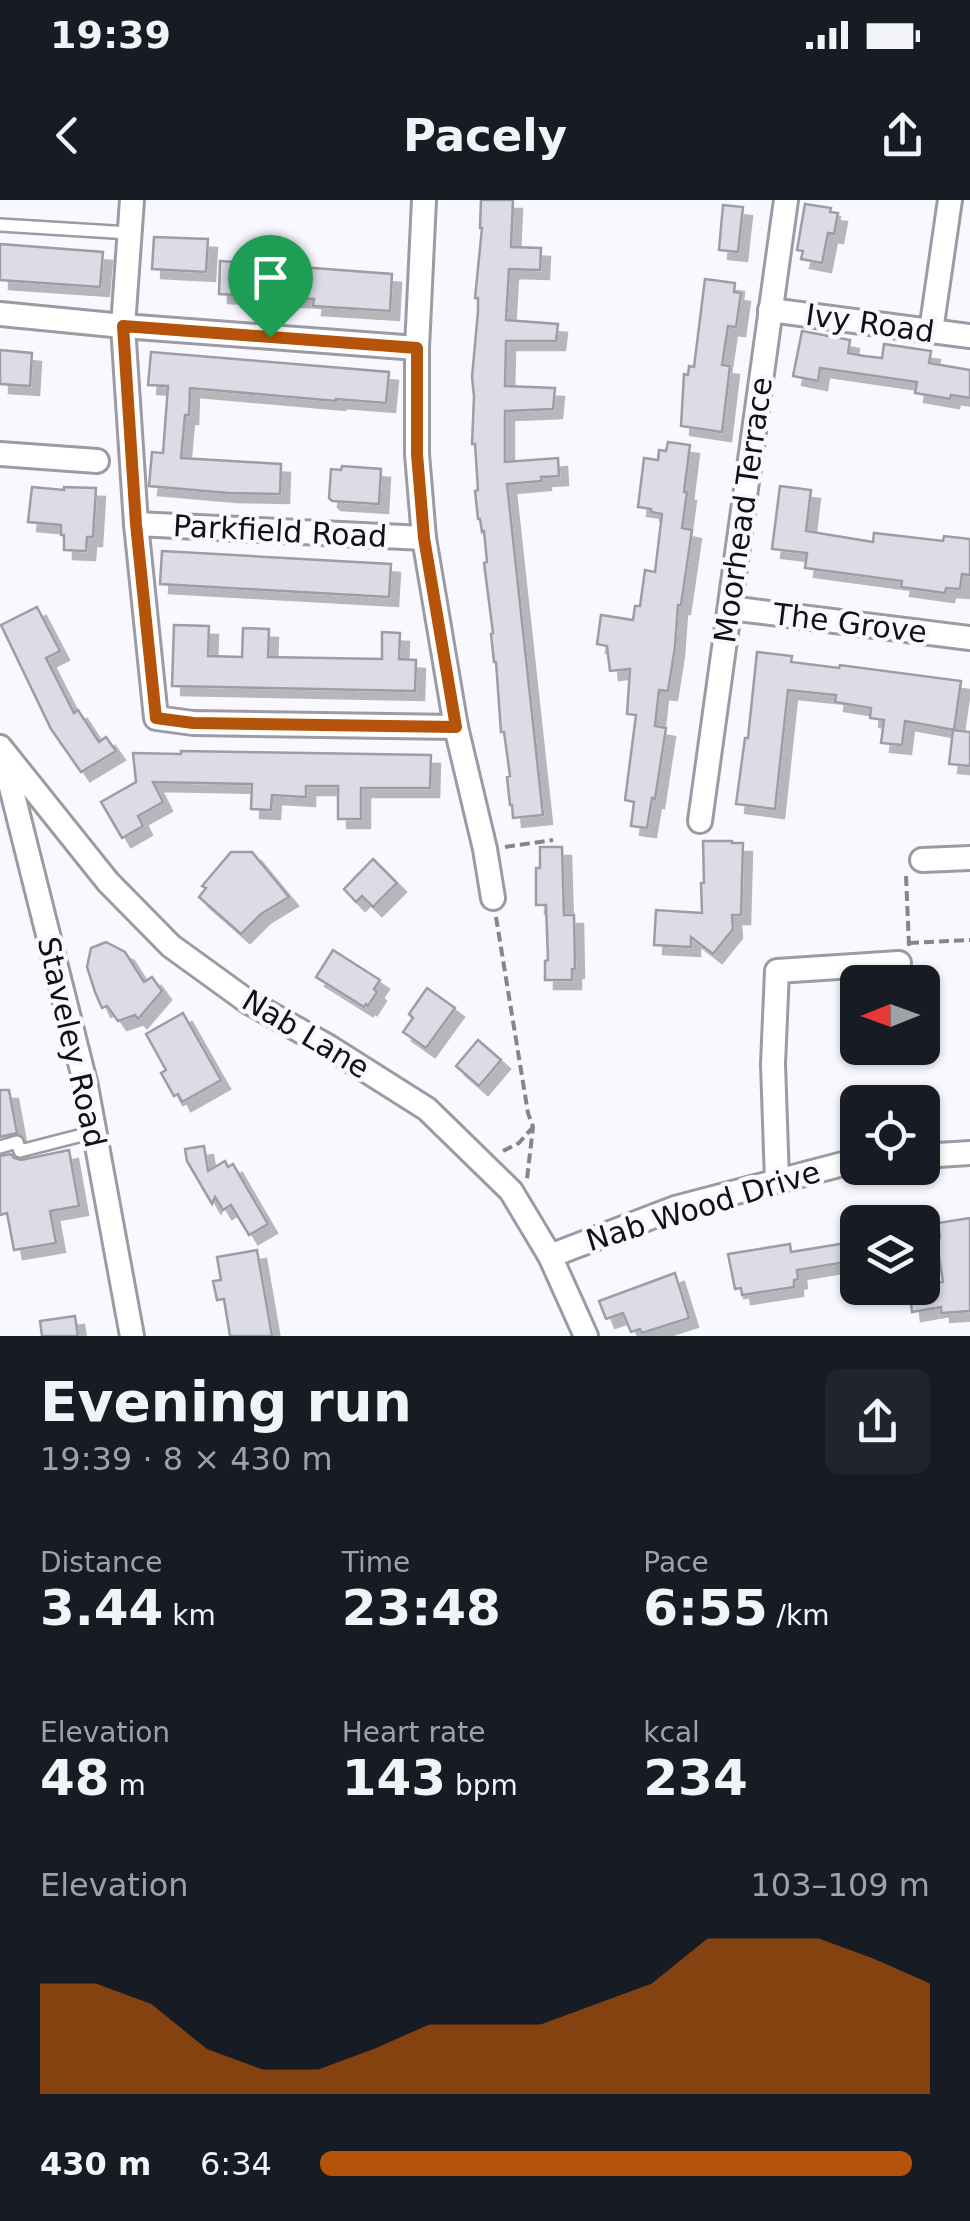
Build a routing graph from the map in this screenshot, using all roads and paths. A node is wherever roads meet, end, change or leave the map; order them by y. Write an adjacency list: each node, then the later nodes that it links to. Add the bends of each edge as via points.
1 (132, 200): 6 (street)
2 (424, 200): 12 (street)
3 (786, 200): 7 (street, Moorhead Terrace)
4 (950, 200): 10 (street)
5 (0, 225): 6 (lane)
6 (130, 234): 9 (street)
7 (770, 310): 10 (street, Ivy Road); 17 (street, Moorhead Terrace)
8 (0, 314): 9 (street)
9 (123, 326): 12 (street); 15 (street)
10 (931, 332): 11 (street, Ivy Road)
11 (970, 336)
12 (417, 348): 16 (street)
13 (0, 454): 14 (street)
14 (97, 461)
15 (136, 524): 16 (street, Parkfield Road); 19 (street, via 156,718)
16 (424, 538): 19 (street)
17 (730, 608): 18 (street, The Grove); 21 (street, Moorhead Terrace)
18 (970, 638)
19 (456, 727): 23 (street)
20 (1, 749): 30 (street, Staveley Road); 37 (street, Nab Lane, via 108,882 171,946 428,1109 511,1191)
21 (700, 821)
22 (553, 840): 23 (path)
23 (486, 849): 26 (street)
24 (970, 858): 25 (street)
25 (922, 860): 28 (path, via 906,862)
26 (494, 898): 29 (path)
27 (970, 940): 28 (path)
28 (906, 956): 36 (street, via 778,970)
29 (533, 1126): 32 (path); 37 (path)
30 (94, 1132): 31 (lane, via 20,1151 18,1142); 39 (street, Staveley Road)
31 (0, 1147)
32 (504, 1151)
33 (970, 1153): 34 (street)
34 (940, 1155)
35 (840, 1165): 36 (street, Nab Wood Drive)
36 (776, 1181): 38 (street, Nab Wood Drive, via 676,1208)
37 (524, 1213): 38 (street, Nab Lane)
38 (550, 1256): 40 (street, Nab Lane)
39 (132, 1336)
40 (586, 1336)

